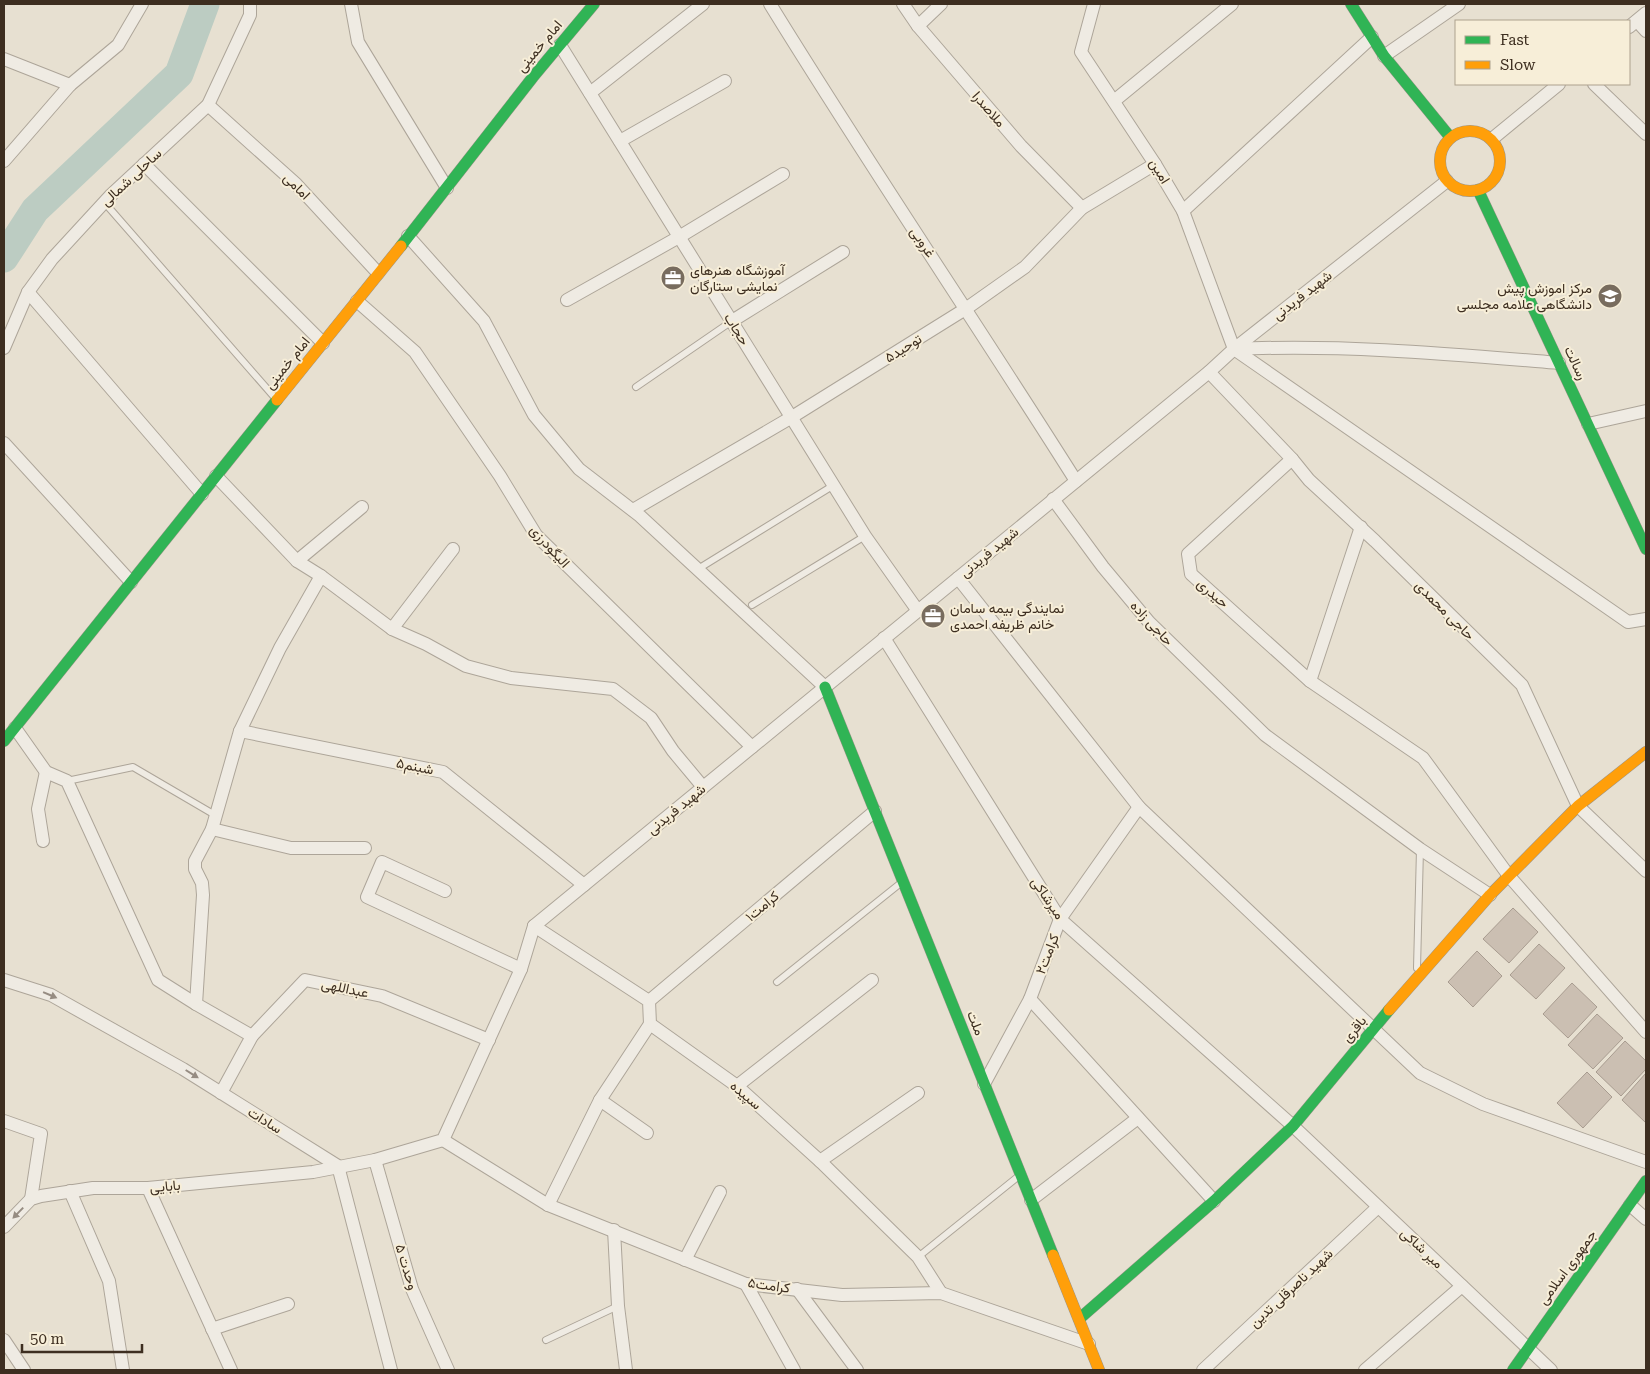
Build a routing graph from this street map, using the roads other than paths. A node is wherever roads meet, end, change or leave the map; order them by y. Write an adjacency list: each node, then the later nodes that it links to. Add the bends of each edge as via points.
1 (142, 4): 21 (street, via 118,45)
2 (250, 4): 26 (street, ساحلی شمالی, via 250,15)
3 (351, 4): 36 (street, via 358,42)
4 (703, 4): 24 (street)
5 (770, 4): 48 (street, غروبی, via 850,134)
6 (904, 4): 14 (street, ملاصدرا)
7 (941, 4): 14 (street)
8 (1094, 4): 25 (street, امین, via 1081,52)
9 (1232, 4): 25 (street)
10 (1351, 4): 16 (street)
11 (1459, 4): 18 (street)
12 (588, 6): 17 (street, امام خمینی)
13 (1637, 20): 15 (street)
14 (918, 26): 39 (street, ملاصدرا, via 1021,146)
15 (1646, 31)
16 (1372, 37): 18 (street); 40 (street)
17 (560, 45): 24 (street, حجاب); 36 (street, امام خمینی)
18 (1384, 56): 28 (street)
19 (4, 59): 21 (street)
20 (725, 81): 30 (street)
21 (70, 85): 31 (street)
22 (1558, 85): 29 (street)
23 (1595, 85): 27 (street)
24 (590, 93): 30 (street, حجاب)
25 (1114, 102): 33 (street, امین)
26 (208, 105): 32 (street, ساحلی شمالی); 44 (street, امامی, via 296,184)
27 (1646, 134)
28 (1450, 137): 29 (street, via 1466,130 1476,130); 35 (street, via 1439,163)
29 (1492, 139): 37 (street, via 1498,148 1500,169 1487,186)
30 (620, 141): 42 (street, حجاب)
31 (4, 161)
32 (144, 164): 38 (street, ساحلی شمالی); 50 (street)
33 (1155, 164): 39 (street, توحید۵); 40 (street, امین)
34 (782, 174): 42 (street)
35 (1447, 181): 37 (street, via 1461,190); 52 (street, شهید فریدنی)
36 (447, 188): 41 (street, امام خمینی)
37 (1478, 190): 53 (street, رسالت)
38 (104, 202): 45 (street, ساحلی شمالی, via 52,259); 56 (lane)
39 (1082, 208): 48 (street, توحید۵, via 1025,267)
40 (1183, 211): 52 (street, امین)
41 (408, 236): 44 (street, امام خمینی); 68 (street, via 484,321 534,415 579,469)
42 (679, 237): 46 (street); 49 (street, حجاب)
43 (843, 252): 49 (street)
44 (378, 273): 47 (street, امام خمینی)
45 (28, 292): 51 (street, ساحلی شمالی); 65 (street)
46 (567, 300)
47 (356, 301): 50 (street, امام خمینی); 88 (street, الیگودرزی, via 415,352 500,476 536,535)
48 (967, 308): 58 (street, توحید۵); 63 (street, غروبی)
49 (732, 322): 55 (lane); 58 (street, حجاب)
50 (323, 343): 56 (street, امام خمینی)
51 (4, 348)
52 (1234, 349): 53 (street, via 1368,348); 54 (street, شهید فریدنی); 80 (street, via 1628,622)
53 (1559, 362): 59 (street, رسالت)
54 (1209, 372): 61 (street, حاجی محمدی); 63 (street, شهید فریدنی)
55 (636, 387)
56 (277, 400): 62 (street, امام خمینی)
57 (1646, 411): 59 (street)
58 (792, 417): 64 (street, حجاب); 68 (street, توحید۵)
59 (1588, 424): 72 (street, رسالت)
60 (4, 443): 77 (street)
61 (1292, 459): 69 (street, حاجی محمدی, via 1309,480); 83 (street, حیدری, via 1188,554 1191,574)
62 (216, 476): 65 (street, امام خمینی); 73 (street)
63 (1076, 481): 66 (street, شهید فریدنی)
64 (834, 486): 70 (street, حجاب); 74 (lane)
65 (202, 494): 77 (street, امام خمینی)
66 (1053, 499): 76 (street, شهید فریدنی); 100 (street, حاجی زاده, via 1103,568 1149,622 1265,736)
67 (362, 507): 73 (street)
68 (633, 510): 74 (street)
69 (1361, 527): 83 (street); 93 (street, حاجی محمدی, via 1522,685)
70 (865, 536): 78 (lane); 79 (street, حجاب)
71 (453, 549): 81 (street)
72 (1646, 549)
73 (297, 561): 75 (street)
74 (698, 569): 84 (street)
75 (321, 576): 81 (street); 86 (street, via 280,648)
76 (958, 578): 79 (street, شهید فریدنی); 94 (street)
77 (131, 582): 85 (street, امام خمینی)
78 (752, 604)
79 (918, 611): 82 (street, شهید فریدنی)
80 (1646, 619)
81 (392, 630): 92 (street, via 466,666 511,678 613,689 651,718)
82 (884, 638): 84 (street, شهید فریدنی); 107 (street, میرشاکی)
83 (1310, 681): 102 (street, via 1423,758)
84 (825, 687): 88 (street, شهید فریدنی); 95 (street, ملت)
85 (15, 728): 87 (street, امام خمینی); 90 (street)
86 (240, 731): 96 (street); 104 (street, شبنم۵, via 443,772)
87 (4, 741)
88 (752, 747): 92 (street, شهید فریدنی)
89 (1646, 752): 93 (street, باقری)
90 (46, 772): 91 (street); 98 (street, via 38,809)
91 (67, 781): 96 (lane, via 133,767); 116 (street, via 158,980)
92 (703, 787): 104 (street, شهید فریدنی)
93 (1578, 806): 101 (street, حاجی محمدی); 102 (street, باقری)
94 (1138, 807): 107 (street, کرامت۲); 118 (street)
95 (875, 811): 103 (street, ملت); 115 (street, کرامت۱)
96 (215, 815): 97 (street)
97 (212, 829): 99 (street, via 290,848); 116 (street, via 195,861 203,895)
98 (43, 841)
99 (365, 848)
100 (1420, 849): 106 (street, حاجی زاده); 110 (lane)
101 (1646, 871)
102 (1509, 876): 106 (street, باقری); 119 (street)
103 (903, 881): 113 (lane); 122 (street, ملت)
104 (584, 884): 108 (street, شهید فریدنی)
105 (446, 891): 109 (street, via 382,862 367,897)
106 (1490, 895): 110 (street, باقری)
107 (1060, 919): 114 (street, کرامت۲); 129 (street, میرشاکی)
108 (534, 926): 109 (street); 115 (street)
109 (520, 969): 121 (street)
110 (1417, 975): 118 (street, باقری)
111 (4, 980): 124 (street, سادات, one-way to 124, via 51,994)
112 (872, 980): 123 (street)
113 (777, 982)
114 (1030, 999): 122 (street, کرامت۲); 127 (street)
115 (649, 1001): 117 (street)
116 (196, 1004): 120 (street)
117 (650, 1024): 123 (street, سپیده); 126 (street)
118 (1375, 1028): 129 (street, باقری); 134 (street, via 1420,1073 1467,1097)
119 (1646, 1032)
120 (252, 1036): 121 (street, عبداللهی, via 306,980 382,996); 124 (street, عبداللهی)
121 (488, 1040): 131 (street)
122 (984, 1084): 136 (street, ملت)
123 (737, 1086): 133 (street, سپیده)
124 (221, 1092): 135 (street, سادات)
125 (918, 1094): 133 (street)
126 (600, 1100): 130 (street); 144 (street)
127 (1138, 1118): 142 (street); 143 (street)
128 (4, 1121): 141 (street, via 41,1134)
129 (1294, 1126): 143 (street, باقری); 146 (street, میر شاکی)
130 (647, 1133)
131 (443, 1140): 132 (street, بابایی); 144 (street, کرامت۵)
132 (376, 1160): 135 (street, بابایی); 168 (street, وحدت ۵, via 412,1289)
133 (820, 1161): 150 (street, سپیده)
134 (1646, 1162)
135 (338, 1166): 138 (street, بابایی, via 313,1172); 167 (street)
136 (1021, 1174): 142 (street, ملت); 150 (lane)
137 (1646, 1181): 145 (street, جمهوری اسلامی)
138 (148, 1188): 139 (street, بابایی); 159 (street)
139 (70, 1191): 141 (street, بابایی); 165 (street, via 109,1281)
140 (720, 1192): 151 (street)
141 (31, 1199): 148 (street, one-way to 148)
142 (1031, 1200): 158 (street, ملت)
143 (1214, 1201): 158 (street, باقری)
144 (548, 1205): 149 (street, کرامت۵)
145 (1630, 1205): 147 (street); 163 (street, جمهوری اسلامی)
146 (1378, 1206): 153 (street, میر شاکی); 173 (street, شهید ناصرقلی تدین)
147 (1646, 1219)
148 (4, 1227)
149 (614, 1230): 151 (street, کرامت۵); 157 (street)
150 (918, 1257): 155 (street, سپیده)
151 (686, 1260): 152 (street, کرامت۵)
152 (746, 1284): 154 (street, کرامت۵); 170 (street)
153 (1462, 1286): 163 (street, میر شاکی); 174 (street)
154 (797, 1289): 155 (street, کرامت۵, via 842,1294); 171 (street)
155 (941, 1293): 162 (street, کرامت۵)
156 (288, 1304): 159 (street)
157 (618, 1306): 161 (lane); 169 (street)
158 (1079, 1319): 162 (street, ملت)
159 (212, 1328): 166 (street)
160 (4, 1340): 164 (street)
161 (546, 1340)
162 (1089, 1344): 172 (street, ملت)
163 (1527, 1347): 175 (street, جمهوری اسلامی); 176 (street, میر شاکی)
164 (24, 1370)
165 (123, 1370)
166 (231, 1370)
167 (391, 1370)
168 (448, 1370)
169 (626, 1370)
170 (794, 1370)
171 (857, 1370)
172 (1099, 1370)
173 (1203, 1370)
174 (1365, 1370)
175 (1512, 1370)
176 (1551, 1370)

